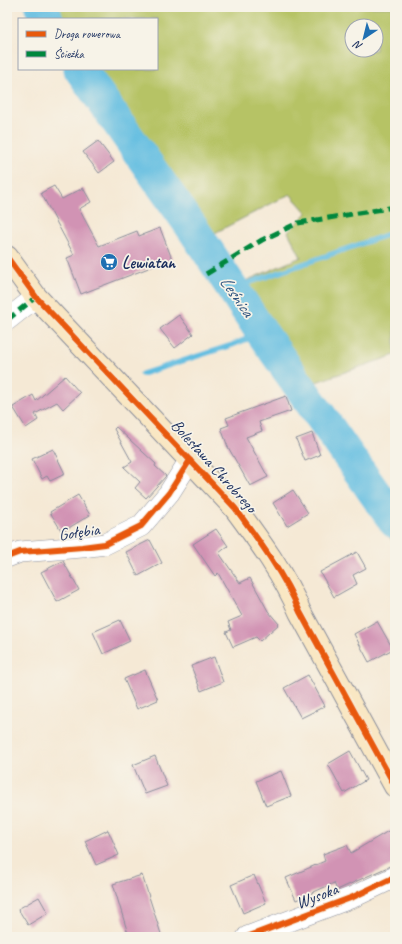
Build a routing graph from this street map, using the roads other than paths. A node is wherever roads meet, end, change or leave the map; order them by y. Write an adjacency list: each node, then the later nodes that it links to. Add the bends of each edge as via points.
1 (7, 257): 2 (street, Bolesława Chrobrego)
2 (36, 297): 3 (street); 4 (street, Bolesława Chrobrego)
3 (7, 320)
4 (190, 460): 5 (street, Gołębia, via 169,494 141,526 105,544 20,552); 6 (street, Bolesława Chrobrego, via 235,508 294,596 300,612)
5 (7, 557)
6 (395, 786)
7 (395, 877): 8 (street, Wysoka, via 353,897)
8 (247, 937)

